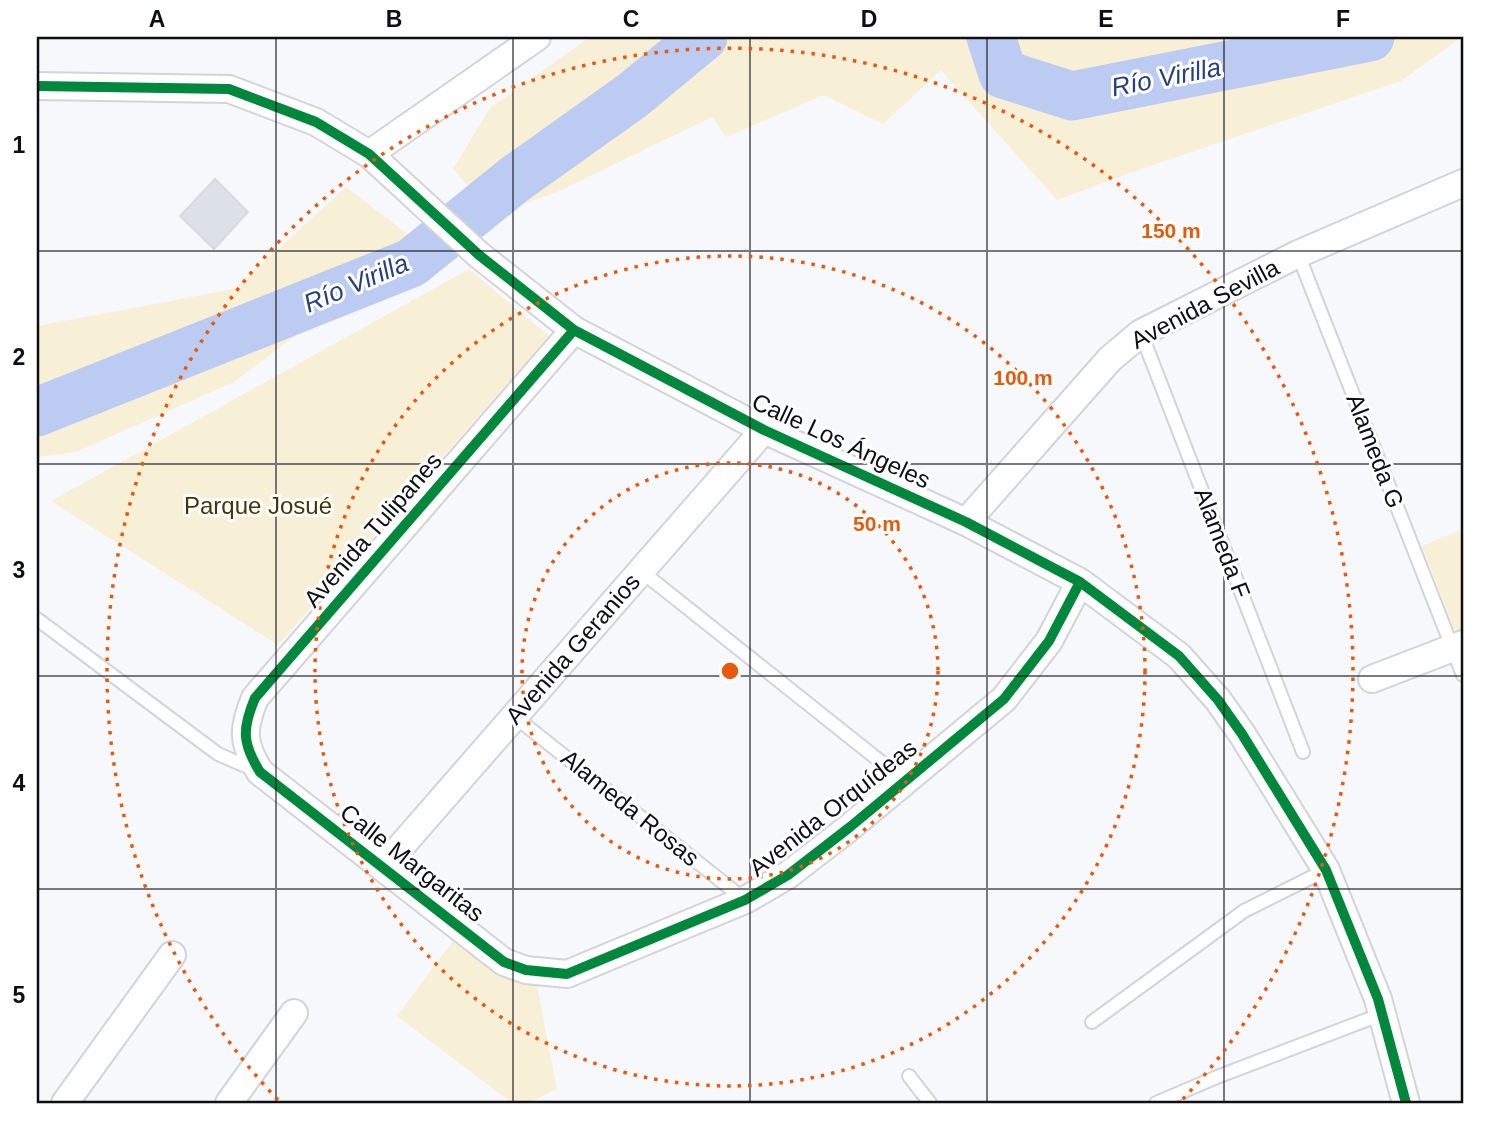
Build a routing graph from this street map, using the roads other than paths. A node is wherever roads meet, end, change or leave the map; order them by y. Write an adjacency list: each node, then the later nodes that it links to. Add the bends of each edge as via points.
1 (537, 37): 3 (street)
2 (37, 86): 3 (street, Calle Los Ángeles, via 229,89 317,122)
3 (369, 154): 6 (street, Calle Los Ángeles, via 479,255)
4 (1463, 183): 5 (street, Avenida Sevilla)
5 (1298, 254): 7 (street, Avenida Sevilla); 13 (lane, Alameda G)
6 (574, 330): 8 (street, Calle Los Ángeles); 18 (street, Avenida Tulipanes, via 255,698 244,736)
7 (1141, 333): 9 (street, Avenida Sevilla, via 1110,359); 17 (lane, Alameda F)
8 (764, 430): 9 (street, Calle Los Ángeles); 10 (street, Avenida Geranios)
9 (966, 522): 11 (street, Calle Los Ángeles)
10 (641, 571): 16 (street, Avenida Geranios); 19 (lane)
11 (1080, 582): 19 (street, Avenida Orquídeas, via 1049,641 1004,699); 21 (street, Calle Los Ángeles, via 1179,656 1218,700)
12 (37, 620): 18 (lane, via 218,754)
13 (1458, 646): 14 (lane, Alameda G); 15 (street)
14 (1463, 675)
15 (1371, 679)
16 (514, 716): 20 (street, Avenida Geranios); 22 (lane, Alameda Rosas)
17 (1303, 752)
18 (260, 772): 20 (street, Calle Margaritas)
19 (905, 781): 22 (street, Avenida Orquídeas, via 788,875)
20 (383, 867): 24 (street, Calle Margaritas, via 504,962)
21 (1326, 870): 26 (street, Calle Los Ángeles); 27 (lane, via 1244,911)
22 (745, 900): 24 (street, Avenida Orquídeas, via 568,974)
23 (173, 955): 29 (street)
24 (544, 974)
25 (294, 1013): 30 (street)
26 (1382, 1014): 32 (lane); 33 (street, Calle Los Ángeles)
27 (1092, 1022)
28 (909, 1076): 31 (lane)
29 (65, 1103)
30 (229, 1103)
31 (930, 1103)
32 (1156, 1103)
33 (1406, 1103)

